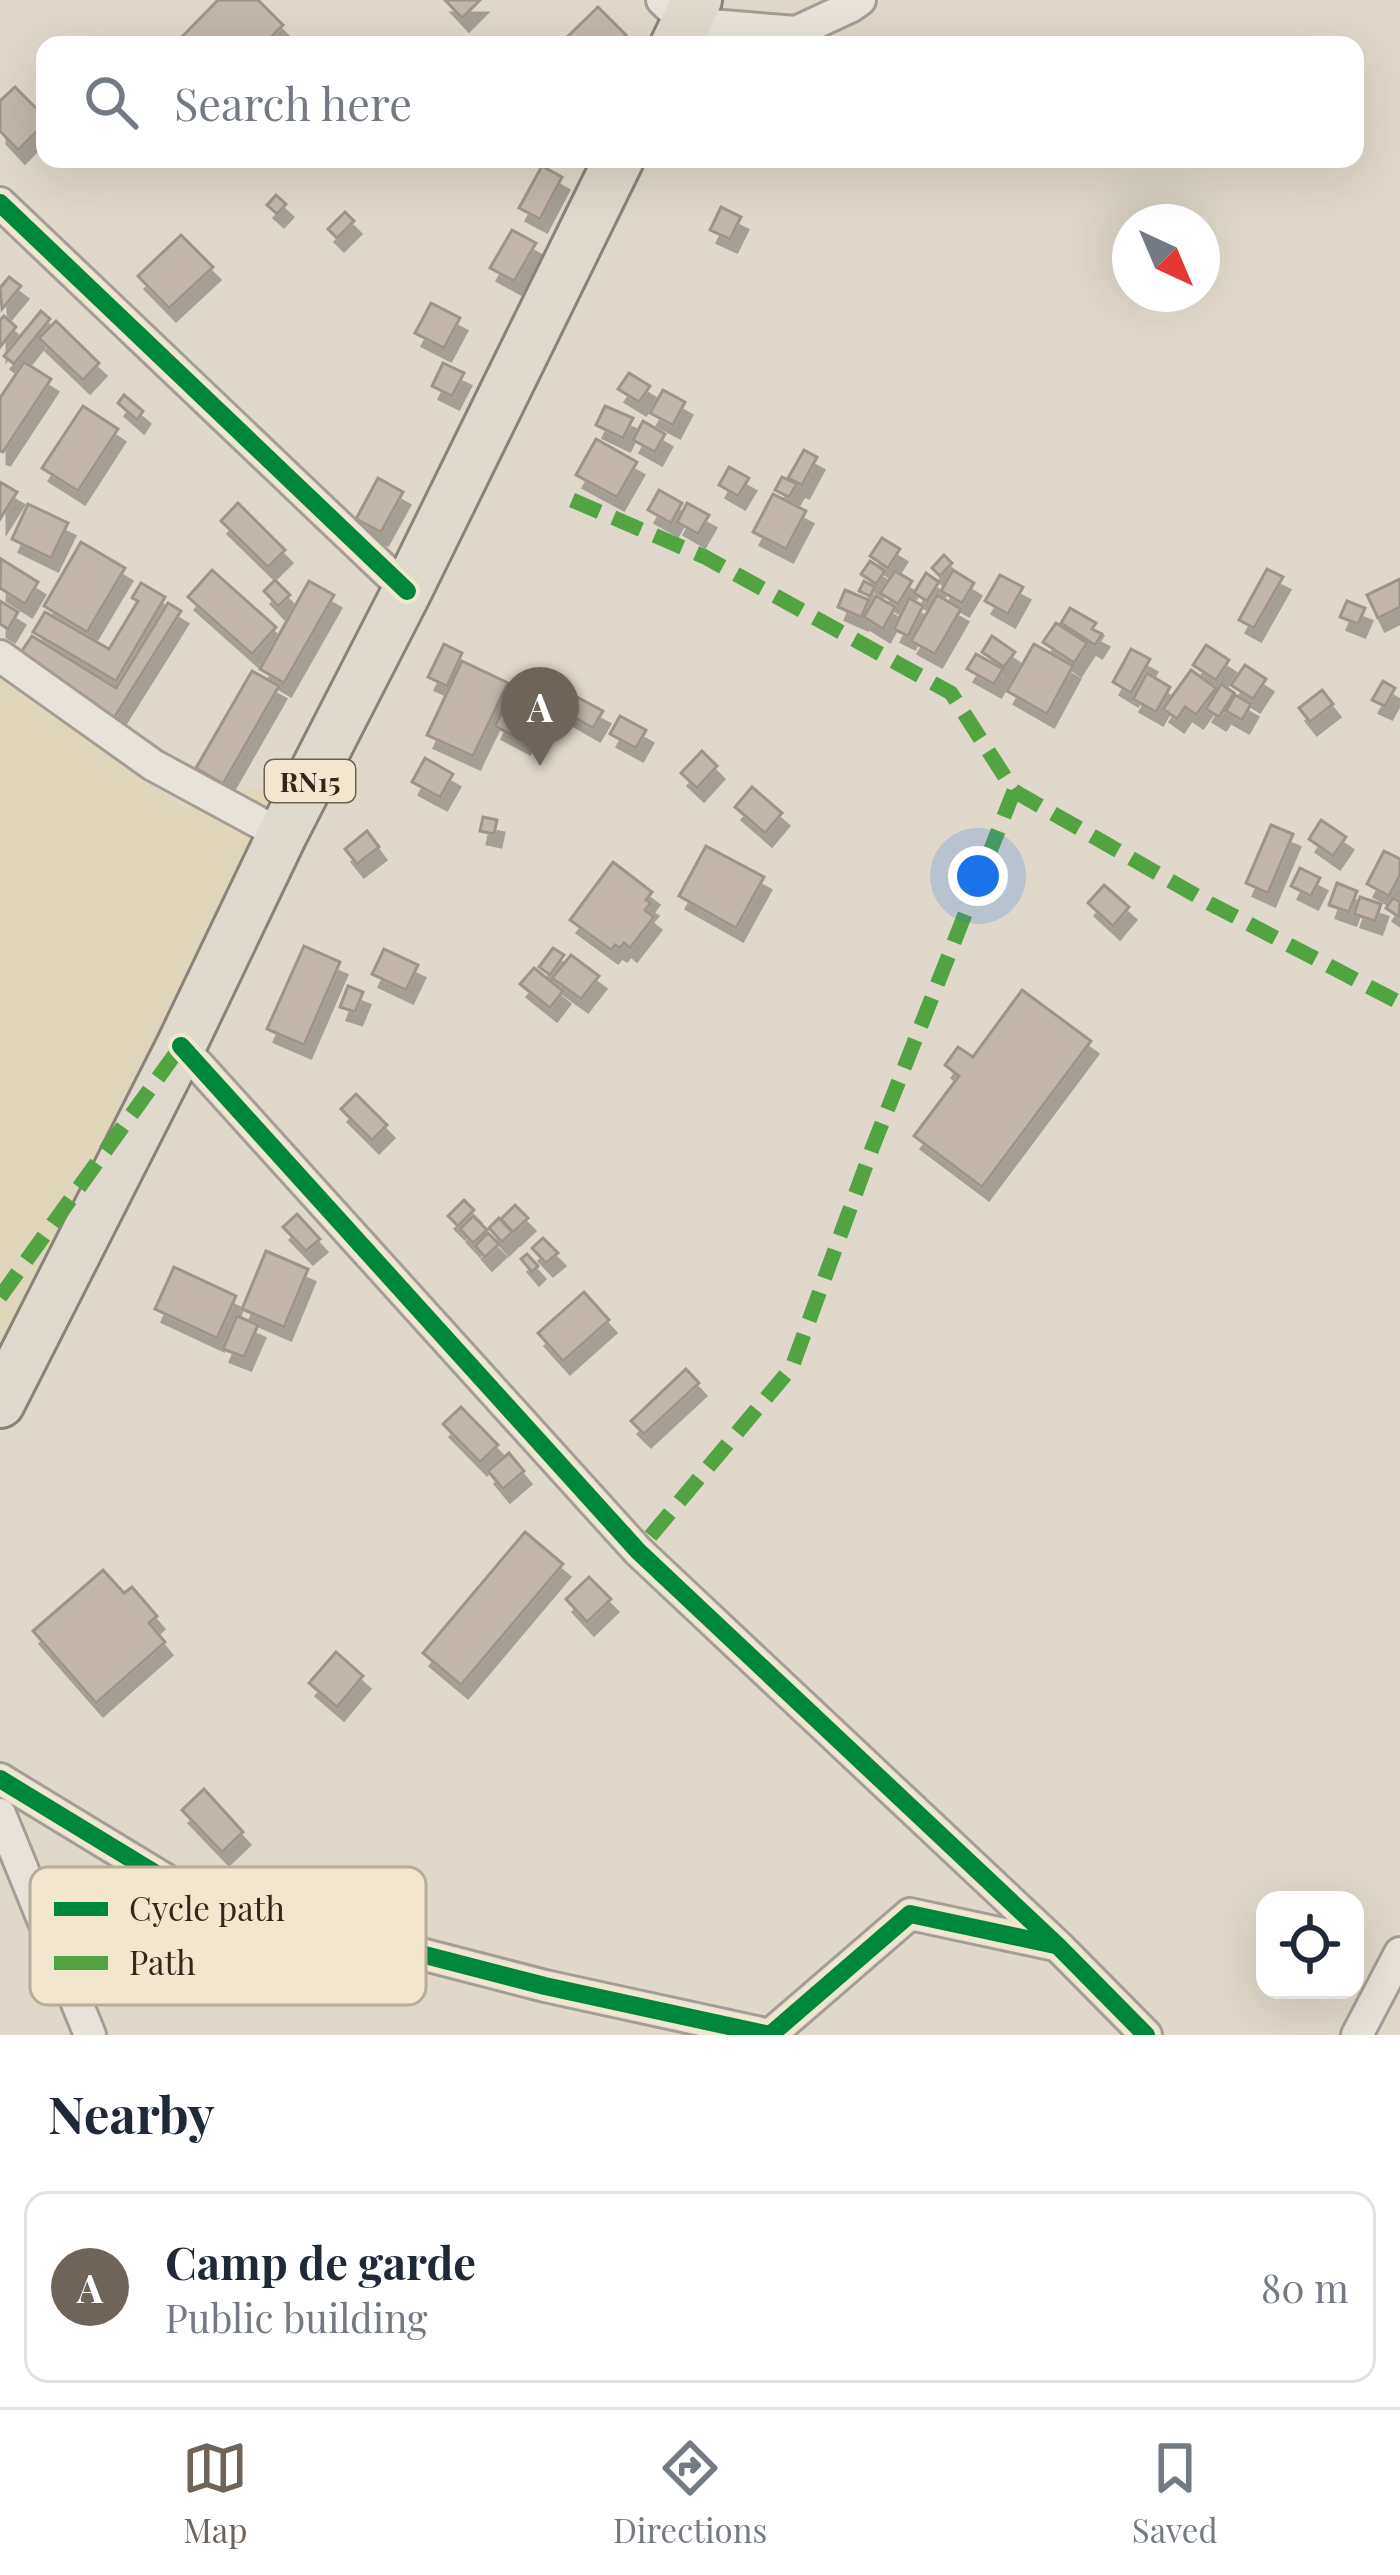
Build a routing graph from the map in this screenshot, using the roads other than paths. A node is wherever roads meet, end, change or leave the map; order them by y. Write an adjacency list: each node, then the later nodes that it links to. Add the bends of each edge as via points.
1 (860, 0): 2 (street, via 796,32)
2 (680, 17)
3 (615, 168): 5 (main road, RN15)
4 (0, 203): 5 (street)
5 (407, 591): 7 (main road, RN15)
6 (0, 656): 7 (street, via 153,765)
7 (282, 835): 8 (main road, RN15)
8 (181, 1046): 9 (main road, RN15); 14 (street, via 638,1551)
9 (0, 1403)
10 (0, 1779): 12 (street)
11 (0, 1814): 13 (street)
12 (145, 1867)
13 (30, 1888)
14 (1058, 1946): 20 (street, via 910,1914); 21 (street)
15 (1400, 1953): 22 (street)
16 (426, 1955): 19 (street)
17 (78, 2005): 18 (street)
18 (90, 2035)
19 (770, 2035)
20 (770, 2035)
21 (1146, 2035)
22 (1357, 2035)

